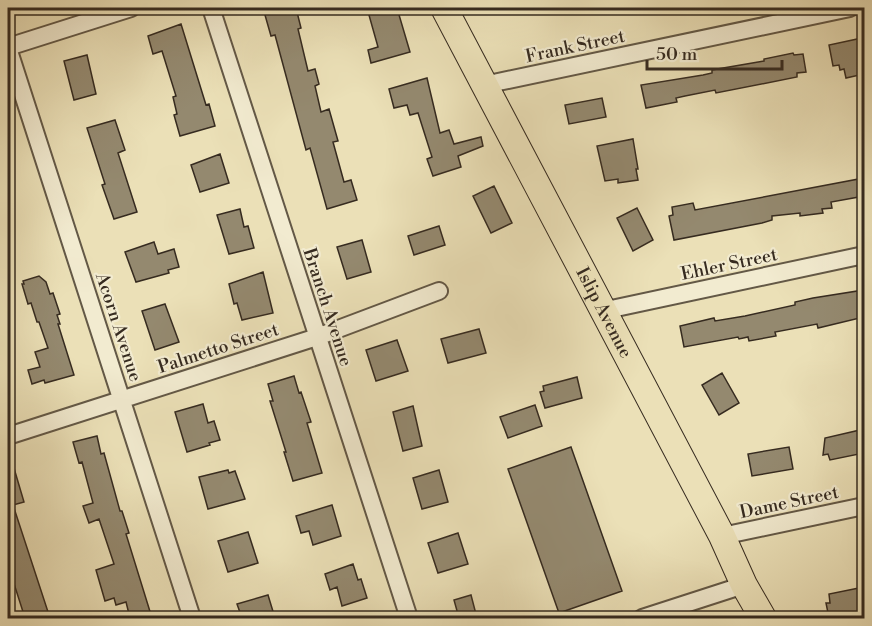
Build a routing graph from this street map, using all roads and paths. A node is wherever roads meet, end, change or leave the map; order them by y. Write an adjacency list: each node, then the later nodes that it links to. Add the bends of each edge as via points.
1 (131, 8): 5 (street)
2 (211, 8): 10 (street, Branch Avenue)
3 (444, 8): 6 (main road, Islip Avenue)
4 (850, 8): 6 (street, Frank Street)
5 (8, 48): 11 (street, Acorn Avenue)
6 (484, 85): 9 (main road, Islip Avenue)
7 (864, 255): 9 (street, Ehler Street)
8 (438, 291): 10 (street, Palmetto Street)
9 (602, 311): 14 (main road, Islip Avenue)
10 (318, 336): 11 (street, Palmetto Street); 17 (street, Branch Avenue)
11 (122, 399): 12 (street, Palmetto Street); 16 (street, Acorn Avenue)
12 (8, 436)
13 (864, 506): 14 (street, Dame Street)
14 (722, 536): 15 (main road, Islip Avenue)
15 (744, 585): 18 (street); 19 (main road, Islip Avenue)
16 (192, 618)
17 (409, 618)
18 (642, 618)
19 (763, 618)

